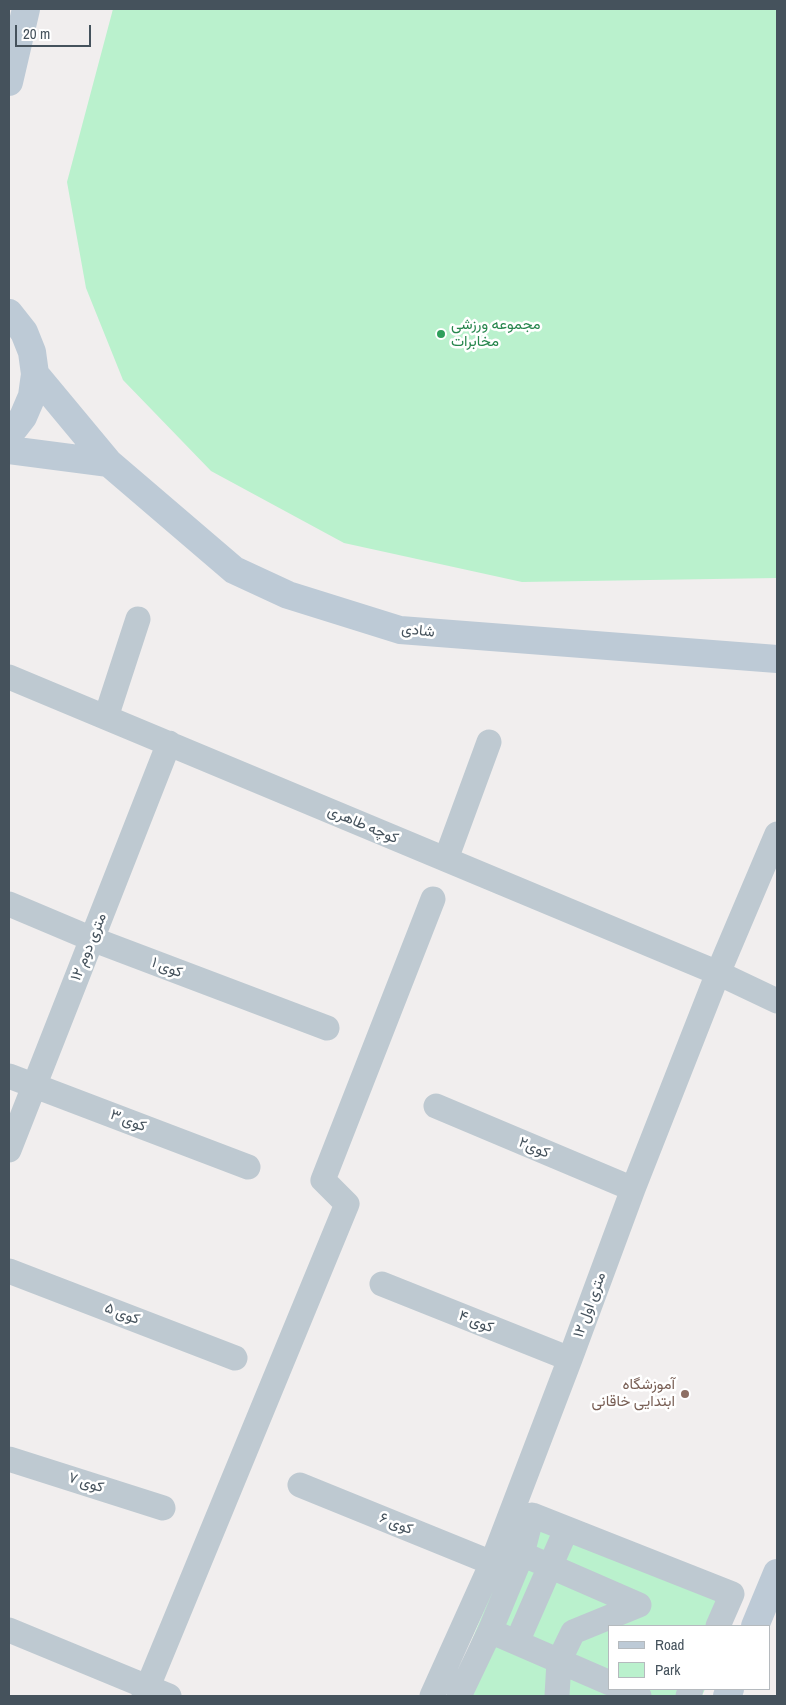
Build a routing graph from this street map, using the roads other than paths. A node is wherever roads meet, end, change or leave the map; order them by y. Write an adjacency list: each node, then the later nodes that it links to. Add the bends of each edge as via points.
1 (26, 9): 2 (street)
2 (9, 82)
3 (9, 313): 4 (street, via 24,332 32,352)
4 (34, 374): 5 (street, via 32,396 23,417); 7 (street, شادی)
5 (9, 435)
6 (9, 450): 7 (street)
7 (109, 463): 9 (street, شادی, via 234,570 288,595 400,630)
8 (138, 619): 11 (street)
9 (777, 660)
10 (9, 676): 11 (street, کوچه طاهری)
11 (106, 717): 13 (street, کوچه طاهری)
12 (489, 742): 15 (street)
13 (169, 743): 15 (street, کوچه طاهری); 18 (street, ۱۲ متری دوم)
14 (777, 834): 19 (street, ۱۲ متری اول)
15 (446, 859): 19 (street, کوچه طاهری)
16 (433, 899): 48 (street, via 322,1180 347,1204)
17 (9, 904): 18 (street, کوی ۱)
18 (92, 939): 21 (street, کوی ۱); 23 (street, ۱۲ متری دوم)
19 (718, 972): 20 (street); 27 (street, ۱۲ متری اول)
20 (777, 1001)
21 (326, 1028)
22 (9, 1076): 23 (street, کوی ۳)
23 (34, 1086): 25 (street, ۱۲ متری دوم); 26 (street, کوی ۳)
24 (436, 1106): 27 (street, کوی۲)
25 (9, 1150)
26 (248, 1167)
27 (633, 1189): 31 (street, ۱۲ متری اول)
28 (9, 1271): 30 (street, کوی ۵)
29 (382, 1284): 31 (street, کوی ۴)
30 (235, 1358)
31 (570, 1359): 37 (street, ۱۲ متری اول)
32 (9, 1459): 34 (street, کوی ۷)
33 (300, 1485): 37 (street, کوی ۶)
34 (163, 1508)
35 (566, 1530): 36 (street, via 532,1515); 38 (street); 40 (street, via 732,1594)
36 (522, 1554): 38 (street); 43 (street)
37 (492, 1562): 49 (street, ۱۲ متری اول)
38 (550, 1566): 44 (street); 45 (street, via 639,1605 573,1632)
39 (777, 1573): 41 (street)
40 (718, 1625)
41 (755, 1625)
42 (9, 1630): 48 (street)
43 (490, 1631): 44 (street); 50 (street)
44 (517, 1642): 45 (street)
45 (559, 1661): 46 (street); 51 (street)
46 (608, 1682)
47 (624, 1690): 52 (street)
48 (154, 1693)
49 (432, 1696)
50 (459, 1696)
51 (557, 1696)
52 (639, 1696)

